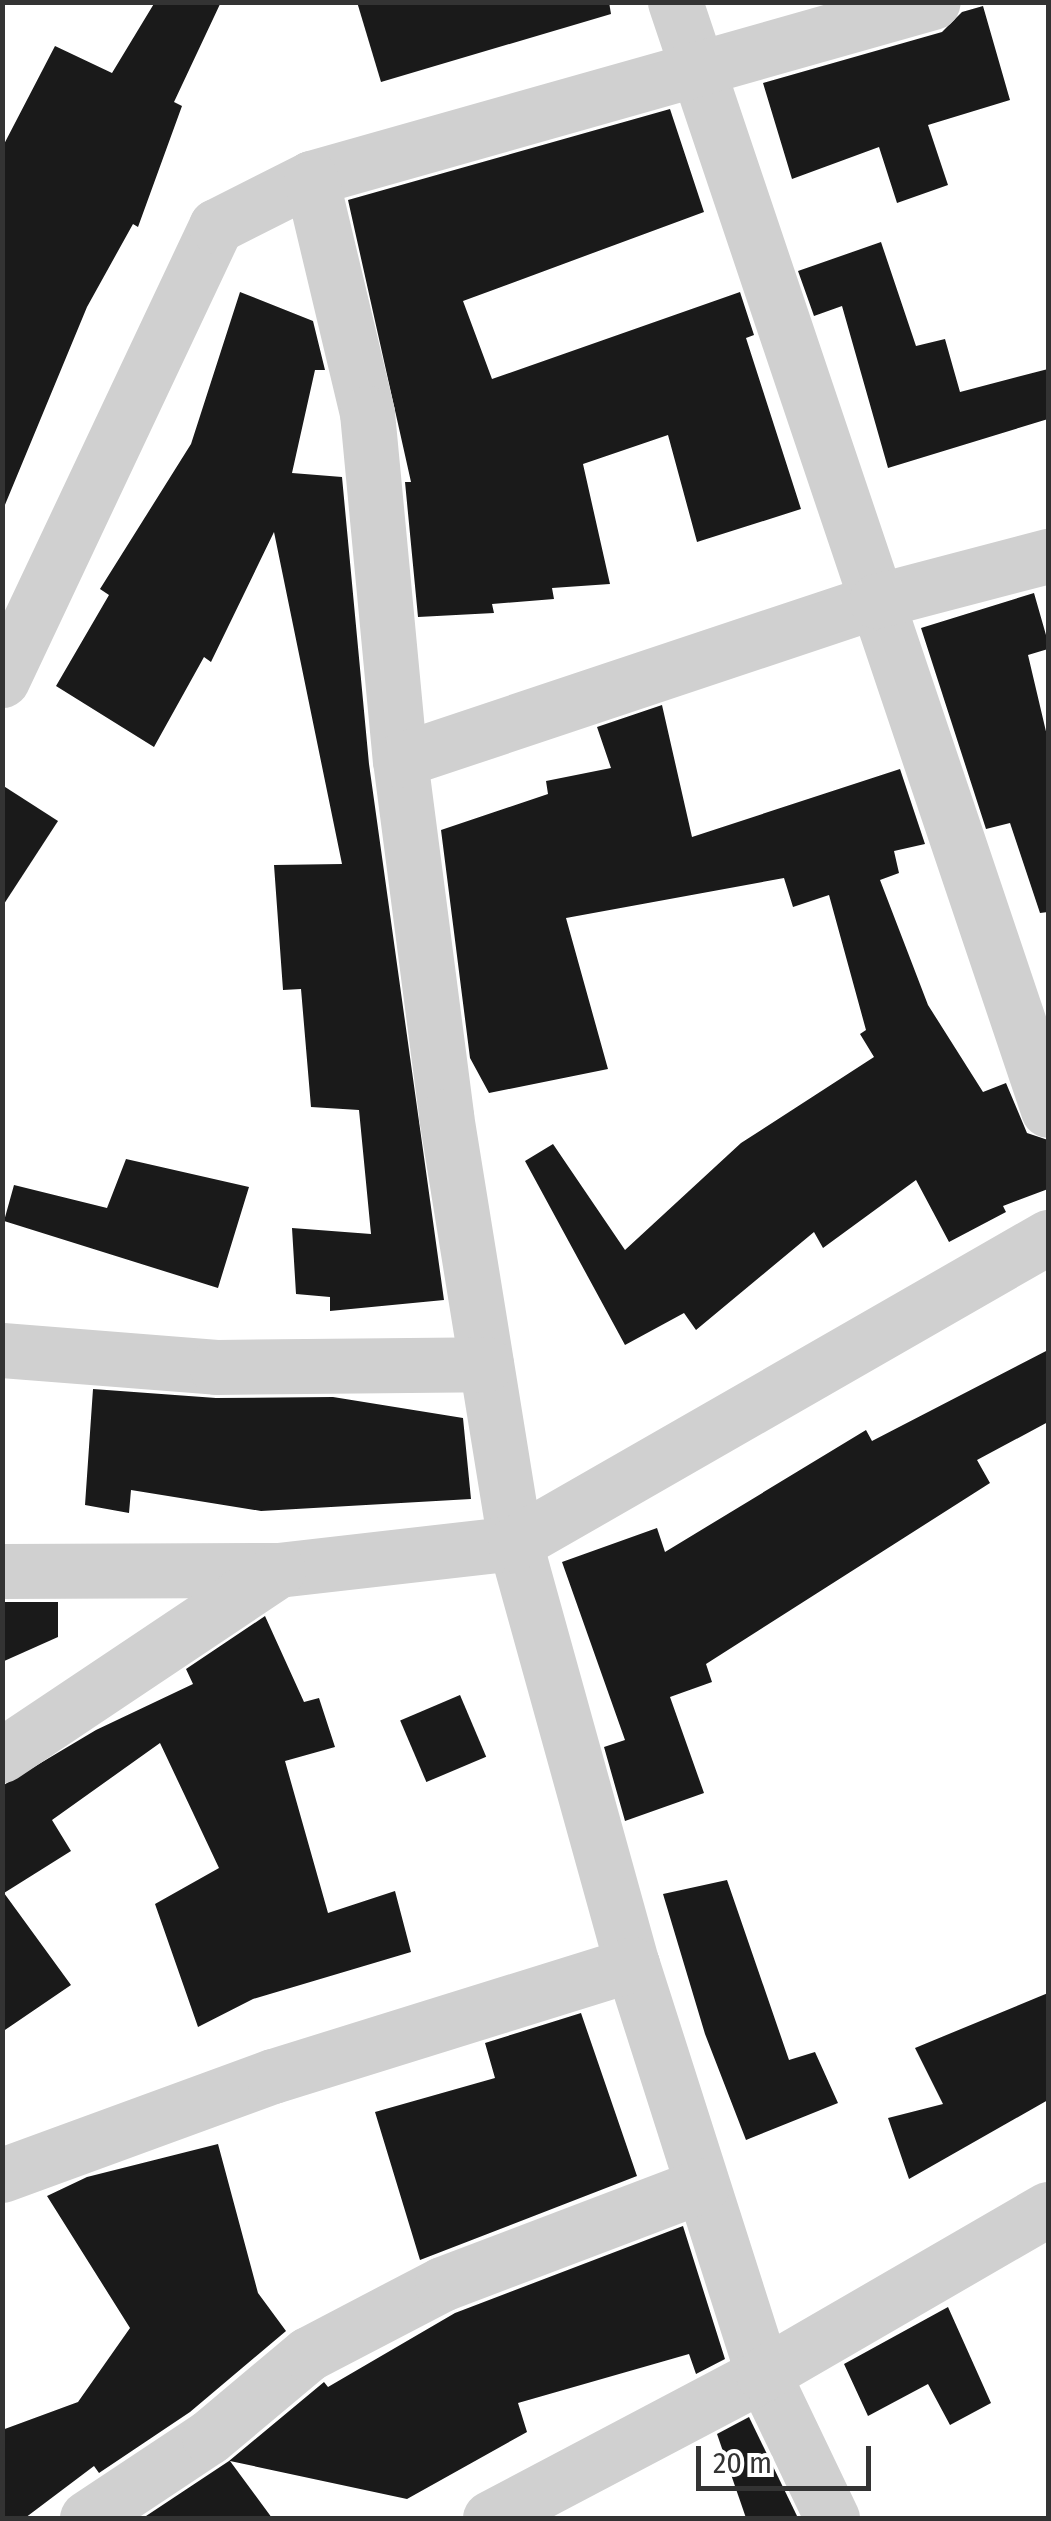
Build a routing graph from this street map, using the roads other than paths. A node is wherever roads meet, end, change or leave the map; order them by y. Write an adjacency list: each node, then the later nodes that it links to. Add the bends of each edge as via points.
1 (675, 2): 3 (street)
2 (933, 2): 3 (street)
3 (699, 72): 4 (street); 6 (street)
4 (311, 178): 7 (street, via 216,226); 8 (street, via 368,413)
5 (1048, 556): 6 (street)
6 (876, 601): 8 (street); 9 (street)
7 (2, 680)
8 (400, 760): 12 (street)
9 (1048, 1110)
10 (1048, 1237): 13 (street)
11 (2, 1350): 12 (street, via 216,1367)
12 (486, 1364): 13 (street)
13 (515, 1543): 14 (street); 17 (street)
14 (278, 1570): 15 (street); 16 (street)
15 (2, 1571)
16 (2, 1755)
17 (632, 1964): 18 (street, via 273,2076); 19 (street)
18 (2, 2175)
19 (702, 2185): 21 (street); 22 (street, via 442,2284 308,2354 209,2437)
20 (1048, 2210): 21 (street)
21 (763, 2374): 23 (street); 24 (street)
22 (87, 2518)
23 (490, 2518)
24 (832, 2518)

